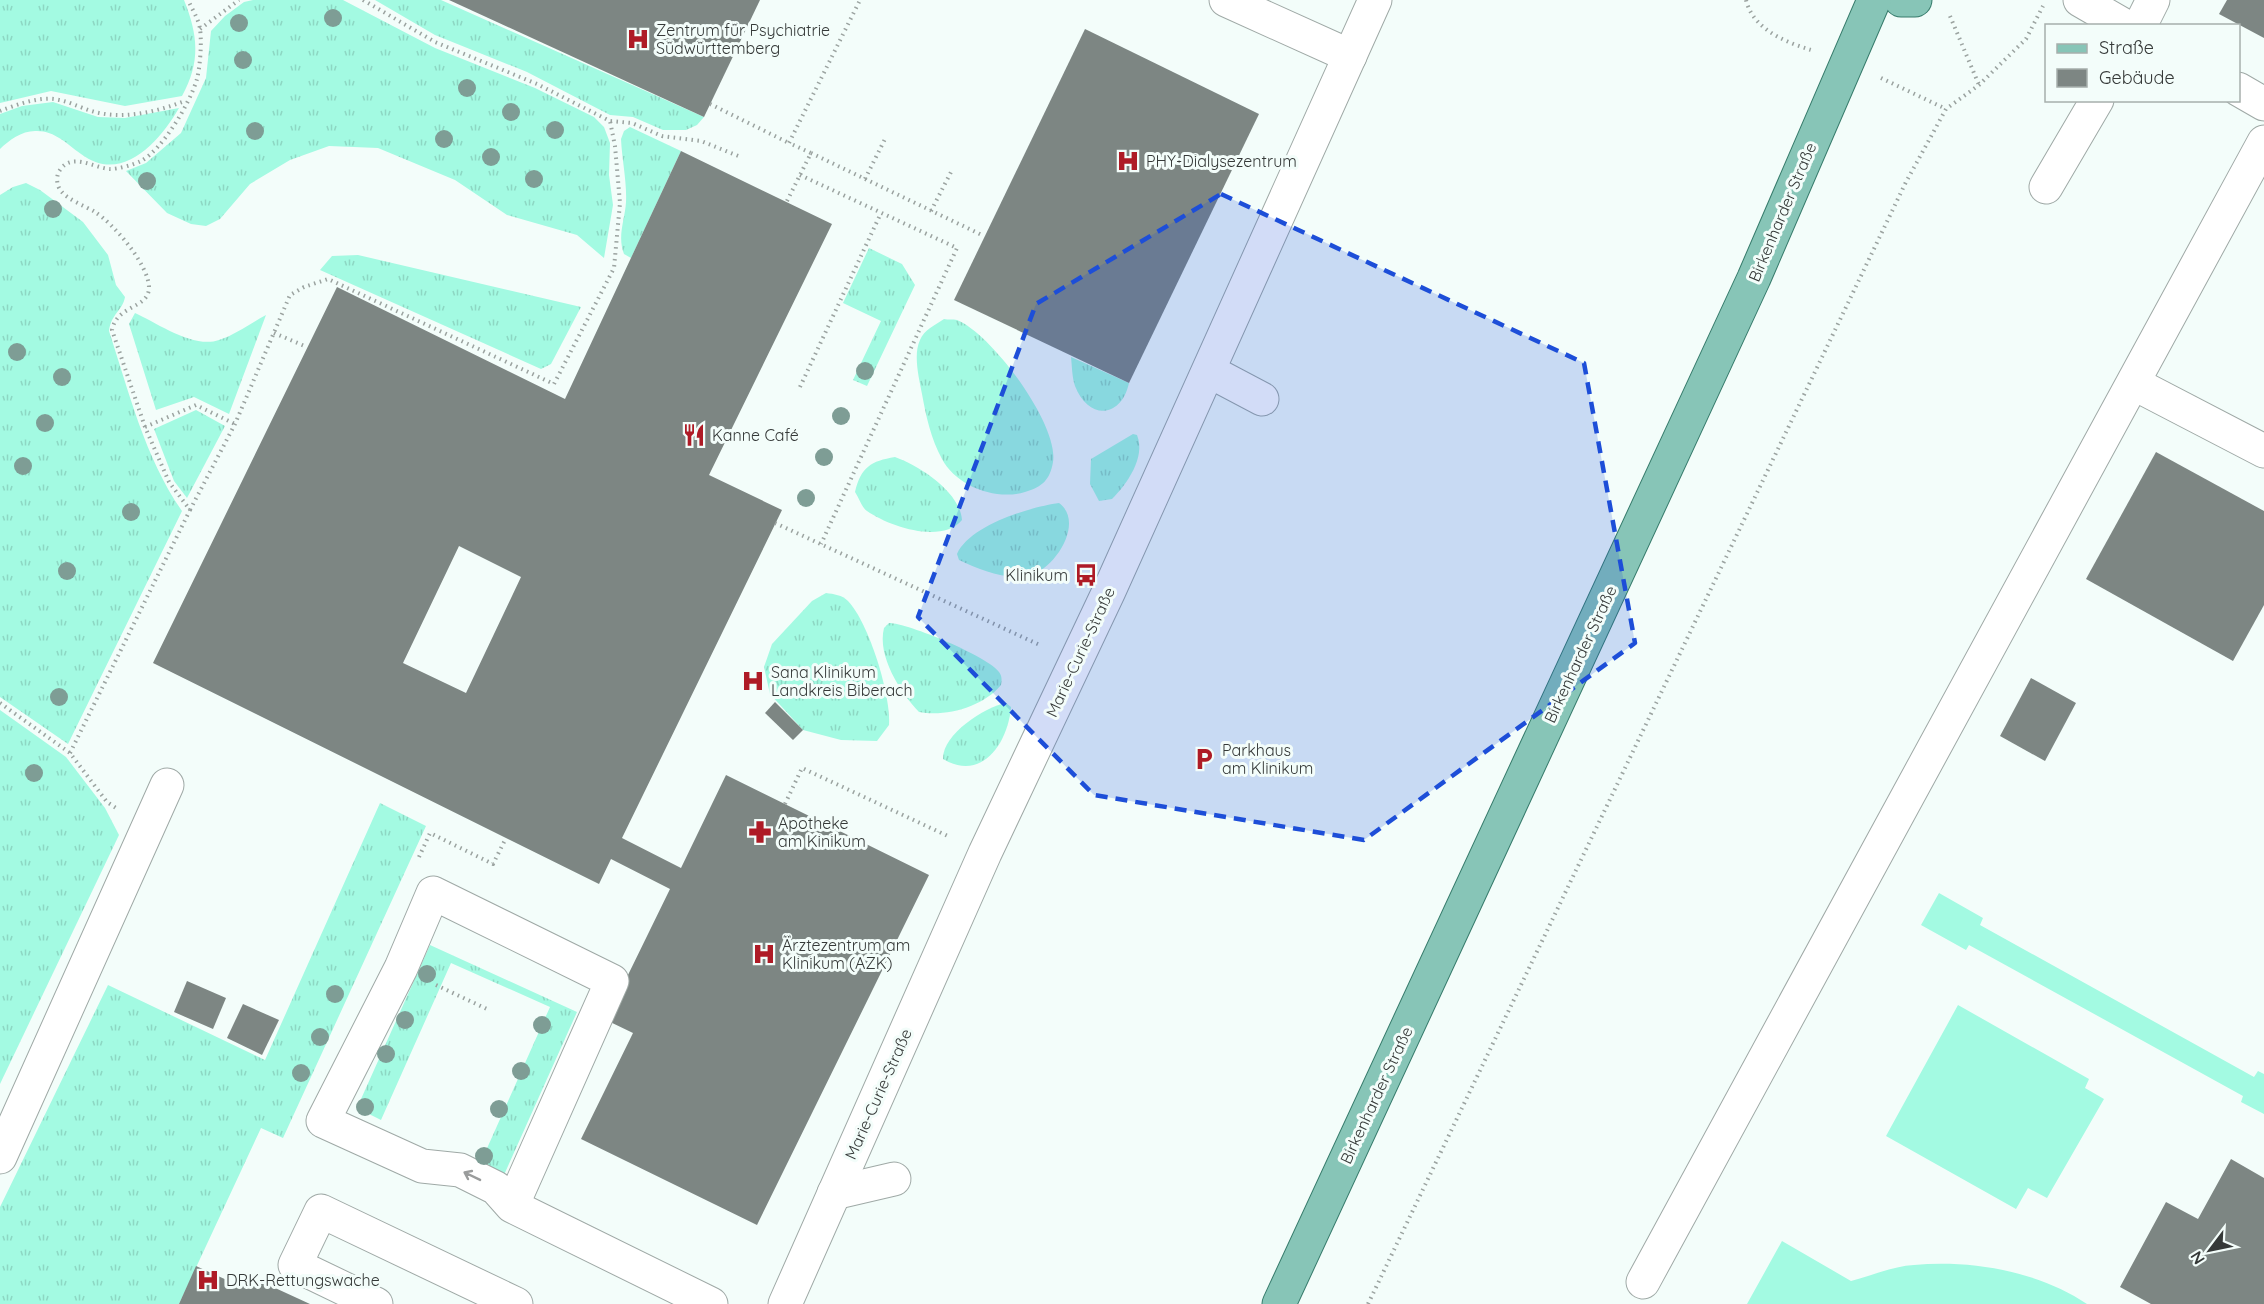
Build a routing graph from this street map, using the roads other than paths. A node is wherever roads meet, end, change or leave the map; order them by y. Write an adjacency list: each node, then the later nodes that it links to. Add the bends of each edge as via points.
1 (1375, 0): 10 (street, Marie-Curie-Straße)
2 (1874, 0): 30 (main road, Birkenharder Straße, via 1754,278)
3 (1901, 0): 4 (main road)
4 (1915, 0)
5 (2080, 0): 8 (street)
6 (2153, 0): 9 (street)
7 (1234, 2): 10 (street)
8 (2122, 24)
9 (2141, 24)
10 (1350, 56): 16 (street, Marie-Curie-Straße)
11 (2240, 91): 13 (street)
12 (2096, 102): 15 (street)
13 (2264, 104)
14 (2264, 142): 17 (street)
15 (2046, 187)
16 (1209, 370): 18 (street); 23 (street, Marie-Curie-Straße, via 985,854)
17 (2134, 384): 19 (street); 25 (street)
18 (1262, 399)
19 (2264, 451)
20 (167, 785): 21 (street)
21 (0, 1157)
22 (894, 1179): 23 (street)
23 (834, 1193): 29 (street, Marie-Curie-Straße)
24 (512, 1206): 24 (street, via 612,981 433,893 401,968 323,1121 422,1166 460,1170 496,1188); 28 (street)
25 (1643, 1282)
26 (376, 1304): 27 (street, via 295,1265 321,1211)
27 (516, 1304)
28 (711, 1304)
29 (785, 1304)
30 (1279, 1304)

